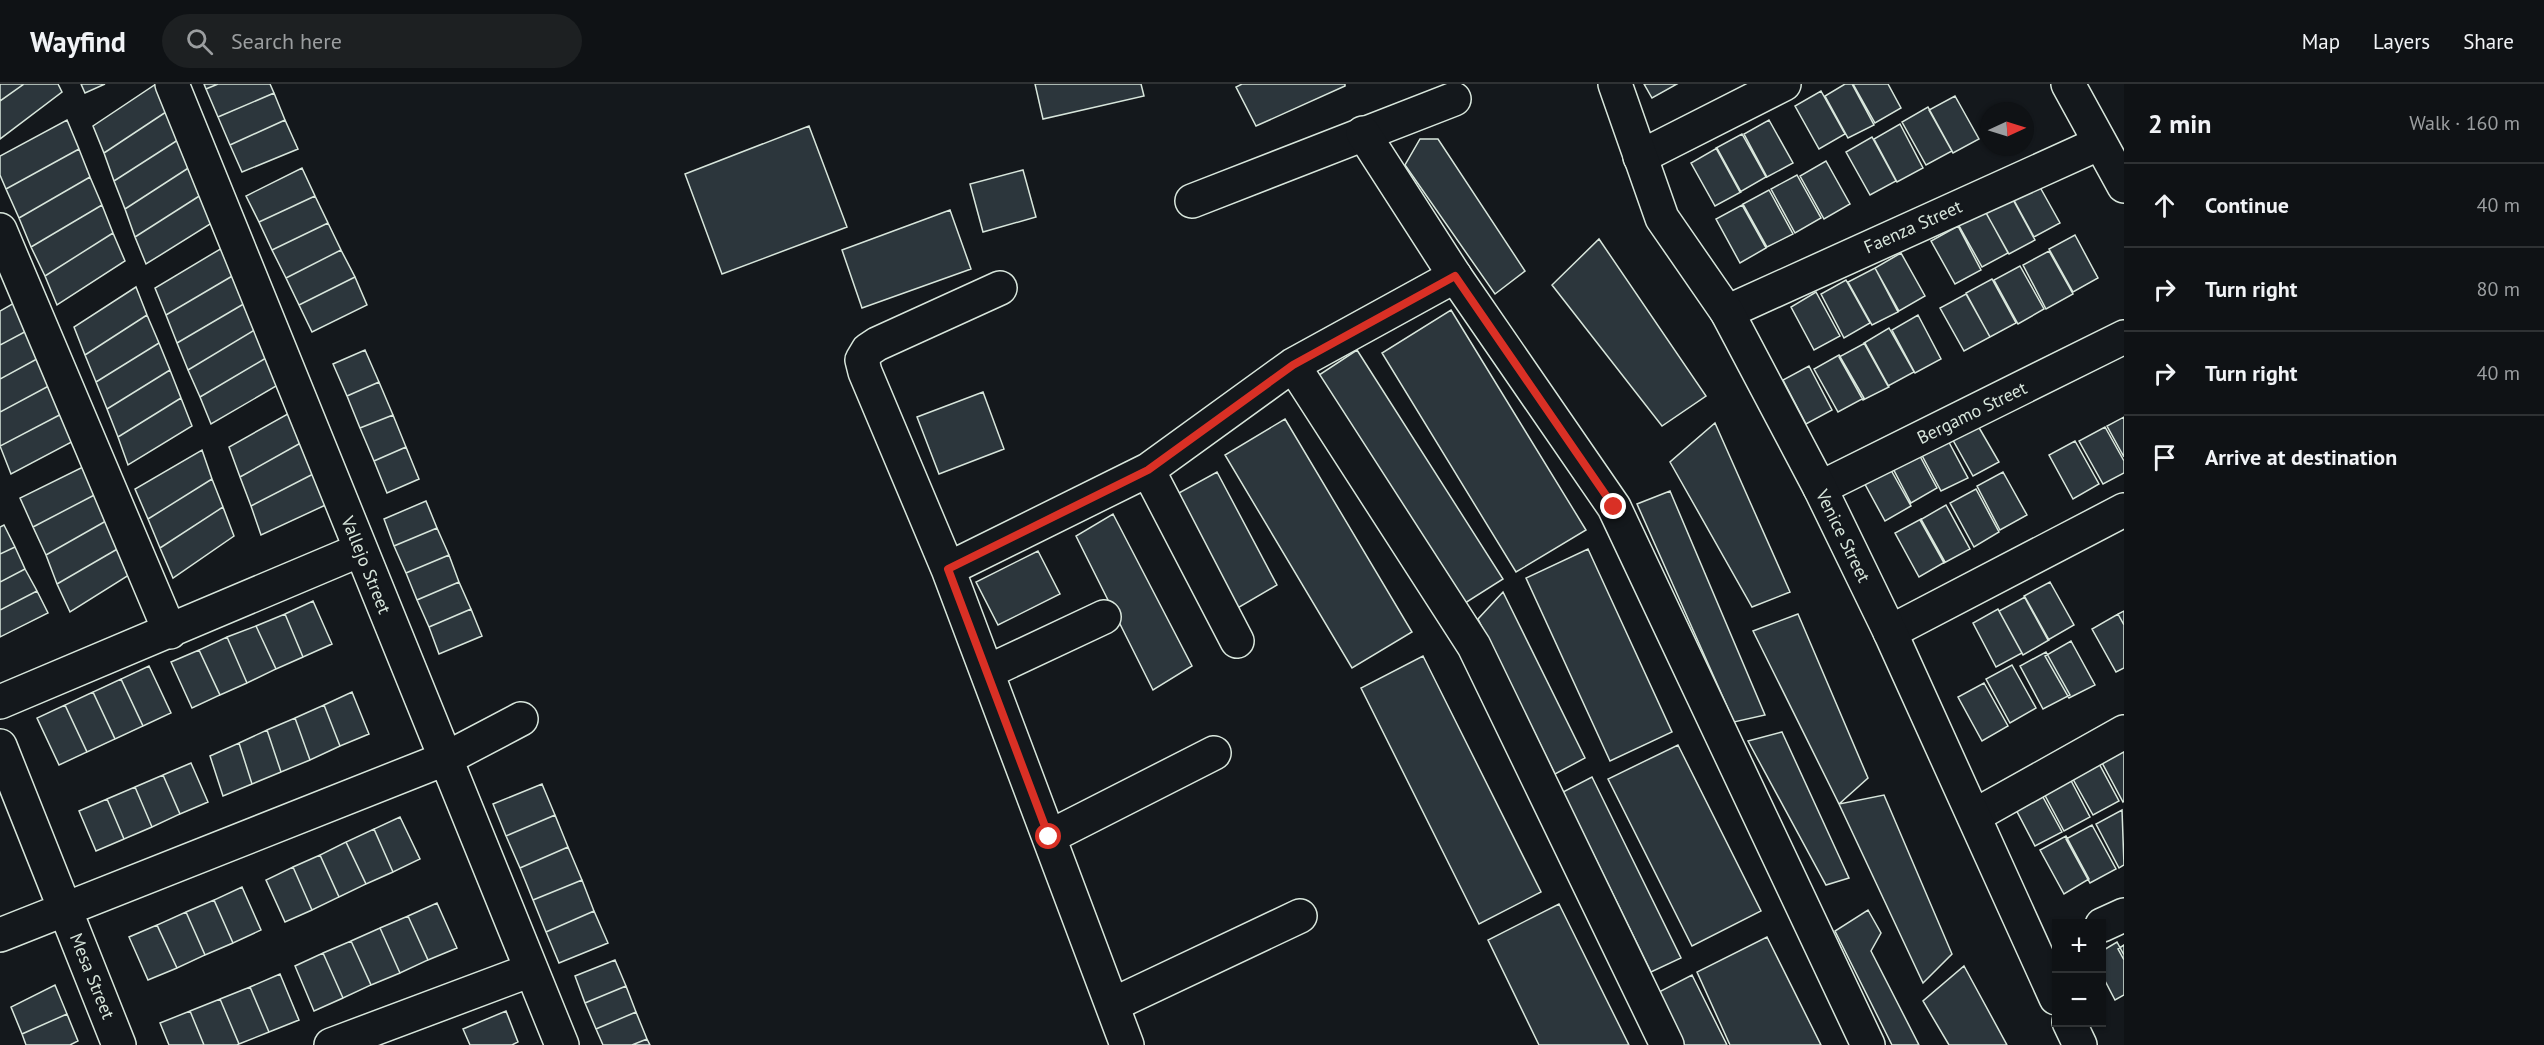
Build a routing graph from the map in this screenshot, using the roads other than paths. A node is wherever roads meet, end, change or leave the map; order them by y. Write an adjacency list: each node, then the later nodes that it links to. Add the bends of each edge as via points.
1 (172, 84): 20 (street, Vallejo Street)
2 (1615, 84): 8 (street, Venice Street)
3 (1784, 84): 8 (street)
4 (2068, 84): 7 (street)
5 (1454, 99): 6 (street)
6 (1363, 133): 10 (street); 12 (street)
7 (2100, 143): 9 (street); 14 (street, Faenza Street)
8 (1640, 157): 14 (street, Venice Street, via 1662,218)
9 (2124, 186)
10 (1192, 201)
11 (0, 230): 23 (street)
12 (1455, 276): 16 (street); 50 (street, via 1614,507)
13 (1000, 288): 21 (street, via 877,344 862,360)
14 (1727, 312): 18 (street, Venice Street)
15 (2124, 337): 18 (street, Bergamo Street)
16 (1293, 365): 17 (street); 49 (street, via 1474,646)
17 (1148, 470): 21 (street); 25 (street)
18 (1820, 488): 24 (street, Venice Street)
19 (2124, 510): 24 (street)
20 (360, 550): 23 (street); 32 (street, Vallejo Street)
21 (948, 569): 26 (street)
22 (1104, 617): 26 (street)
23 (170, 632): 27 (street)
24 (1890, 632): 33 (street, Venice Street)
25 (1236, 641)
26 (987, 672): 34 (street)
27 (0, 702)
28 (521, 719): 32 (street)
29 (2124, 732): 33 (street)
30 (0, 746): 35 (street, Mesa Street)
31 (1214, 753): 34 (street)
32 (447, 758): 35 (street); 41 (street, Vallejo Street)
33 (1974, 816): 40 (street, Venice Street)
34 (1049, 837): 43 (street)
35 (64, 908): 39 (street); 46 (street, Mesa Street)
36 (2124, 915): 38 (street)
37 (1300, 916): 43 (street)
38 (2106, 923)
39 (0, 935)
40 (2046, 950): 42 (street, Venice Street)
41 (531, 970): 45 (street); 47 (street, Vallejo Street)
42 (2052, 979)
43 (1112, 1005): 48 (street)
44 (2071, 1027): 51 (street)
45 (340, 1043)
46 (119, 1045)
47 (562, 1045)
48 (1127, 1045)
49 (1667, 1045)
50 (1868, 1045)
51 (2080, 1045)

